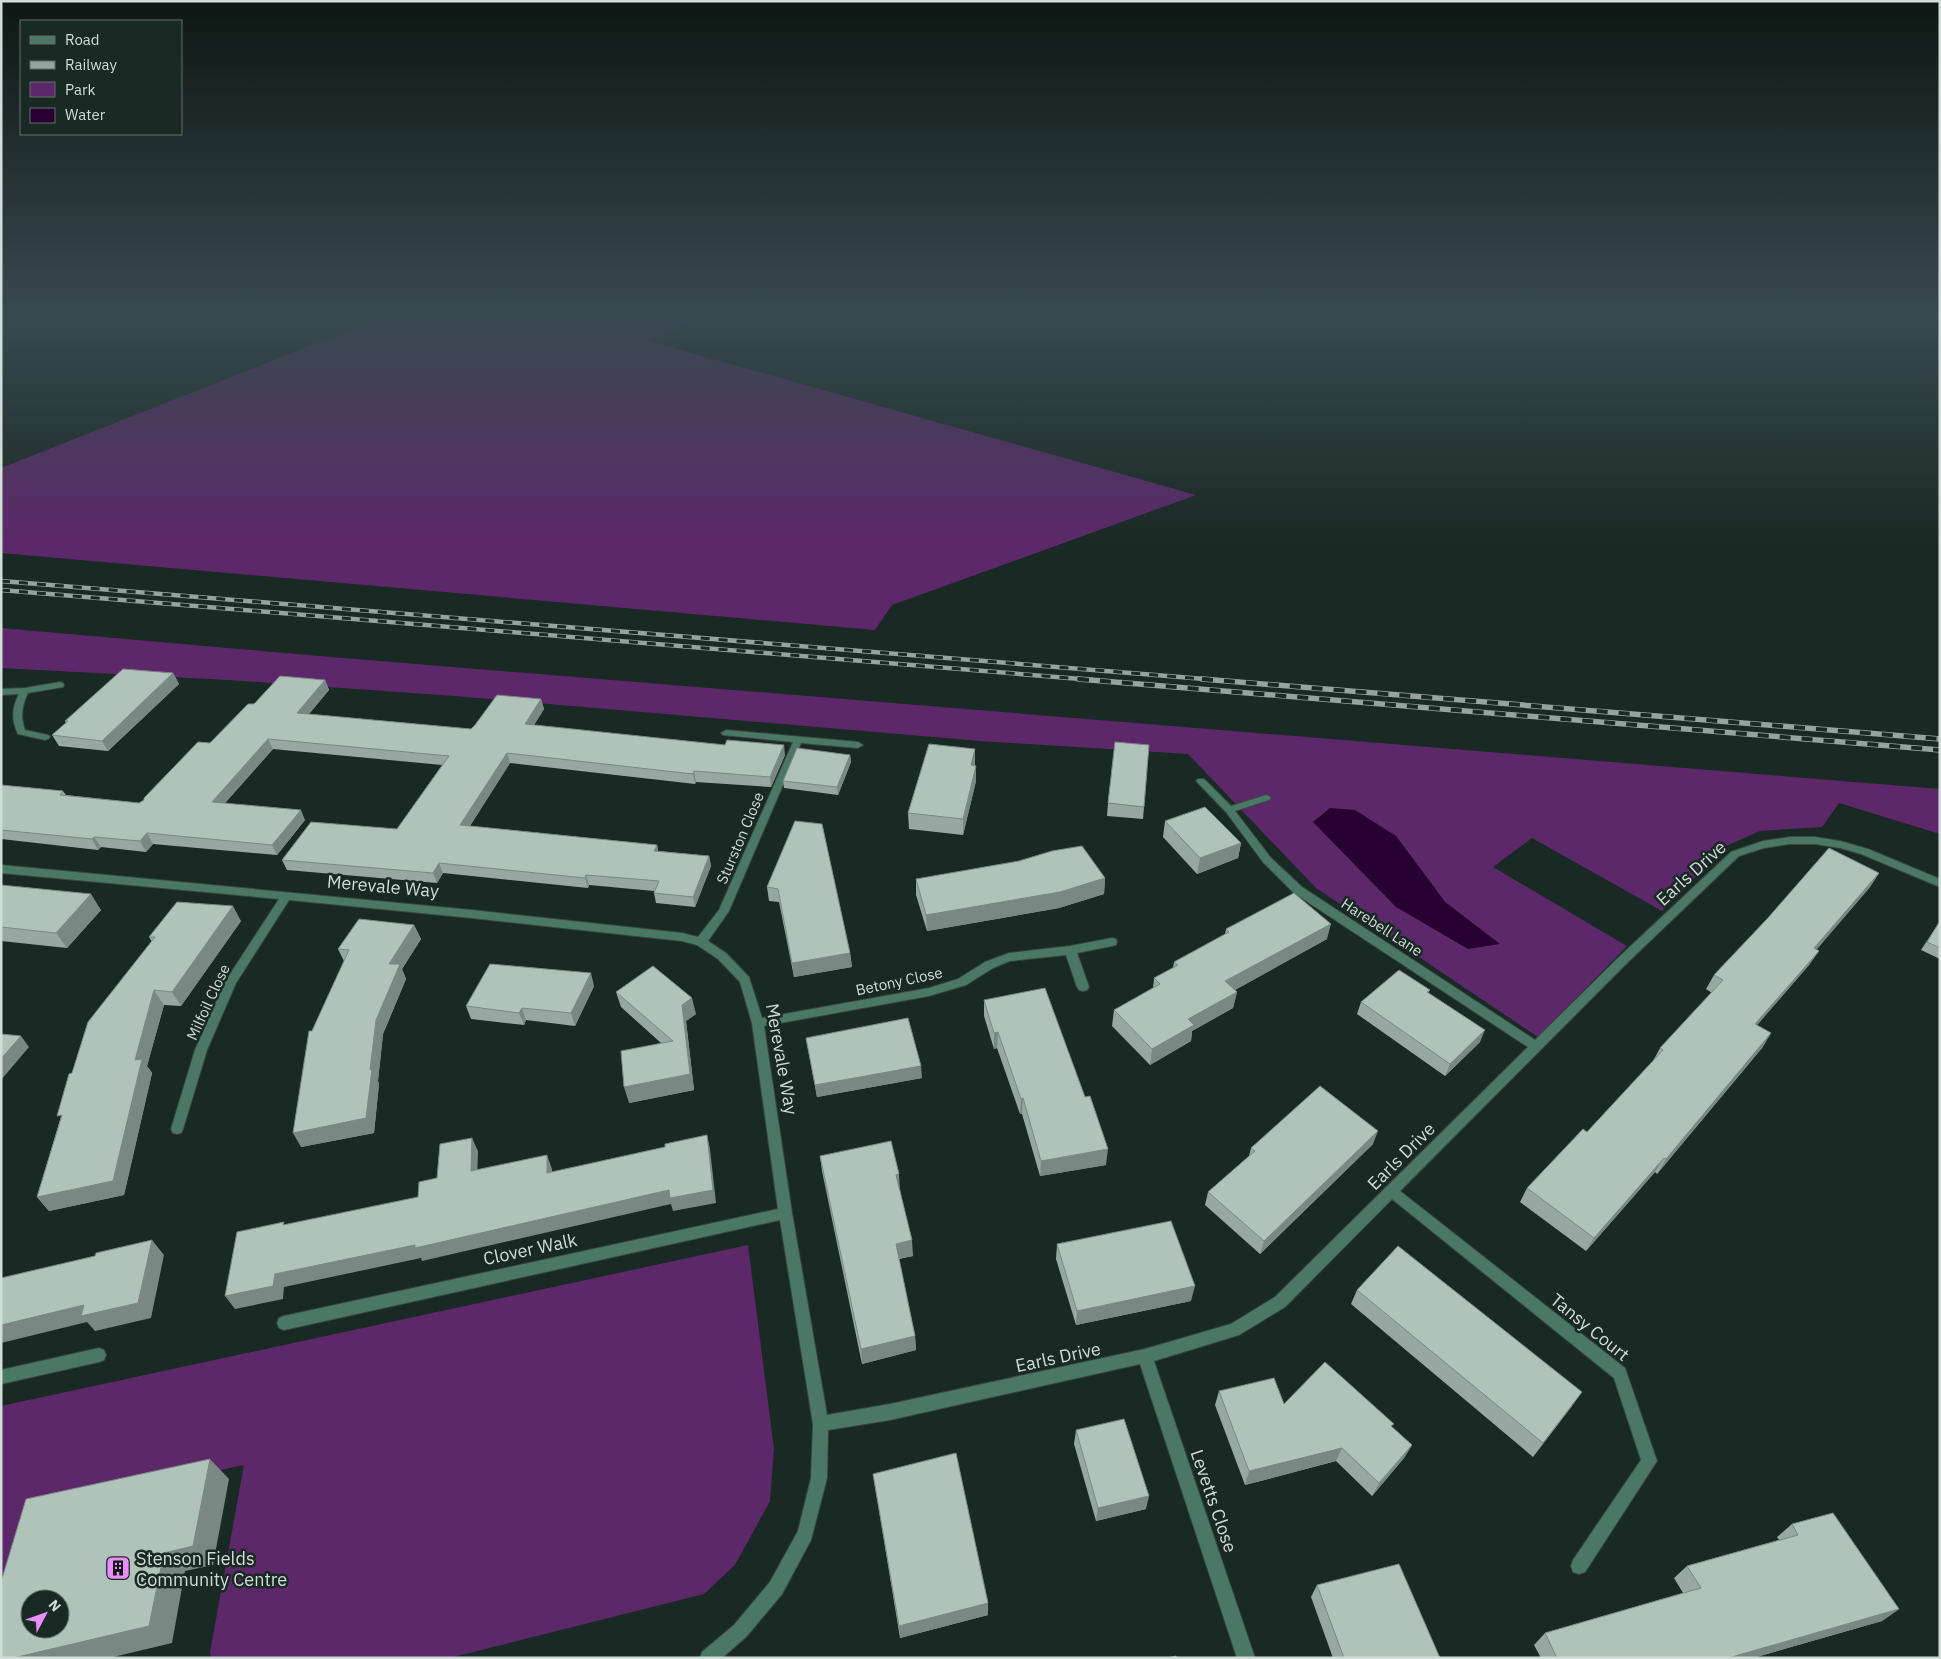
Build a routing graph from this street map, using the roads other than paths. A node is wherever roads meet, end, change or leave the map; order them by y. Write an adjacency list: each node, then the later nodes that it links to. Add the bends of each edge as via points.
1 (60, 685): 2 (street)
2 (25, 691): 3 (street); 5 (street, via 18,702 15,717 21,732)
3 (1, 692)
4 (726, 733): 6 (street)
5 (45, 737)
6 (798, 740): 7 (street); 14 (street, Sturston Close, via 724,911)
7 (858, 745)
8 (1200, 781): 10 (street, Harebell Lane)
9 (1266, 798): 10 (street)
10 (1229, 810): 19 (street, Harebell Lane, via 1267,860 1298,890)
11 (1, 869): 13 (street, Merevale Way)
12 (1940, 883): 19 (street, Earls Drive, via 1877,856 1844,846 1810,839 1782,839 1756,844 1735,854)
13 (286, 898): 14 (street, Merevale Way, via 482,915 682,937); 20 (street, Milfoil Close, via 231,982 201,1050)
14 (701, 942): 18 (street, Merevale Way, via 722,956 745,980)
15 (1112, 942): 16 (street, Betony Close)
16 (1070, 950): 17 (street); 18 (street, Betony Close, via 1009,957 962,982 929,992)
17 (1084, 987)
18 (758, 1023): 22 (street, Merevale Way)
19 (1536, 1047): 21 (street, Earls Drive)
20 (176, 1129)
21 (1390, 1191): 25 (street, Earls Drive, via 1280,1302 1234,1330); 28 (street, Tansy Court, via 1620,1374 1649,1461)
22 (785, 1213): 23 (street, Clover Walk); 27 (street, Merevale Way)
23 (284, 1323)
24 (100, 1355): 26 (street)
25 (1145, 1356): 27 (street, Earls Drive); 30 (street, Levetts Close)
26 (1, 1378)
27 (821, 1424): 29 (street, Merevale Way, via 820,1478 805,1534 776,1588 740,1631)
28 (1579, 1566)
29 (708, 1658)
30 (1246, 1658)

